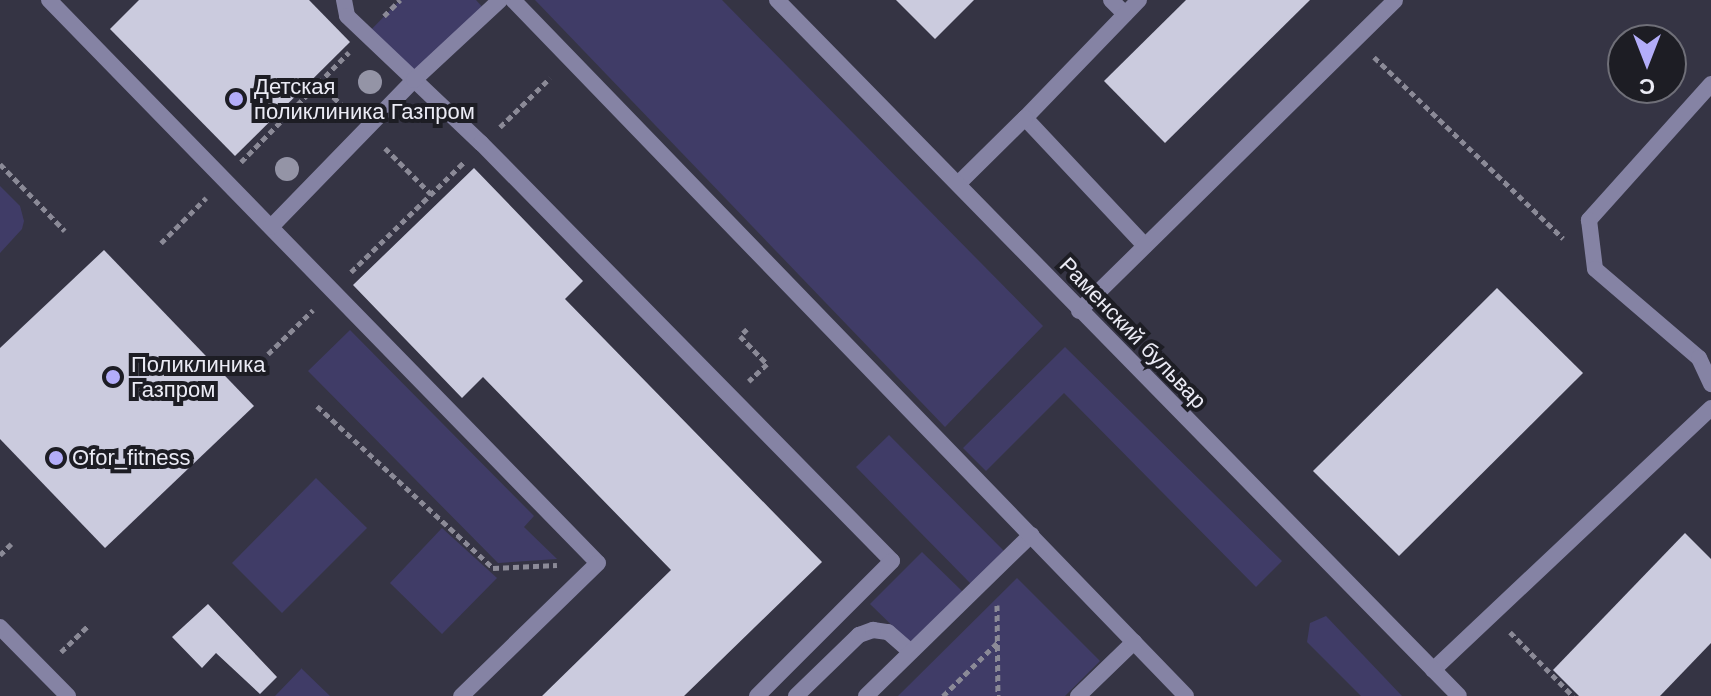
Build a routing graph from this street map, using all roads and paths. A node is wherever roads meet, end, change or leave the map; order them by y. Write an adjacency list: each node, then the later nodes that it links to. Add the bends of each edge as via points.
1 (49, 0): 19 (street)
2 (344, 0): 11 (street, via 347,16)
3 (400, 0): 11 (path)
4 (500, 0): 14 (street)
5 (513, 0): 34 (street)
6 (777, 0): 20 (street, Раменский бульвар)
7 (1111, 0): 10 (street)
8 (1139, 0): 10 (street)
9 (1395, 0): 12 (street)
10 (1125, 14): 16 (street)
11 (366, 35): 14 (street); 19 (path)
12 (1355, 40): 24 (street); 25 (path)
13 (551, 78): 17 (path)
14 (414, 80): 17 (street); 21 (street)
15 (1711, 84): 25 (street, via 1589,220)
16 (1025, 118): 20 (street); 24 (street)
17 (482, 145): 26 (path); 49 (street, via 892,561)
18 (0, 164): 22 (path)
19 (224, 180): 21 (street); 23 (path)
20 (960, 182): 27 (street, Раменский бульвар)
21 (271, 227): 26 (street)
22 (65, 231)
23 (161, 243)
24 (1145, 246): 27 (street)
25 (1595, 269): 31 (street, via 1699,358)
26 (332, 290): 29 (path); 37 (street)
27 (1079, 311): 46 (street, Раменский бульвар)
28 (747, 329): 30 (path, via 740,336)
29 (268, 354)
30 (767, 364)
31 (1711, 384)
32 (317, 406): 37 (path, via 493,568)
33 (1711, 408): 39 (street)
34 (1031, 535): 38 (street); 43 (street)
35 (11, 544): 36 (path)
36 (0, 555)
37 (598, 563): 48 (street)
38 (996, 569): 42 (path); 44 (street)
39 (1493, 614): 46 (street); 57 (path)
40 (89, 625): 45 (path)
41 (0, 627): 45 (street)
42 (997, 642): 52 (path); 53 (path)
43 (1134, 642): 54 (street); 55 (street)
44 (911, 652): 50 (street, via 888,632 859,635); 51 (street)
45 (43, 670): 47 (street)
46 (1433, 670): 56 (street, Раменский бульвар)
47 (68, 696)
48 (461, 696)
49 (757, 696)
50 (796, 696)
51 (866, 696)
52 (943, 696)
53 (998, 696)
54 (1078, 696)
55 (1186, 696)
56 (1459, 696)
57 (1573, 696)

